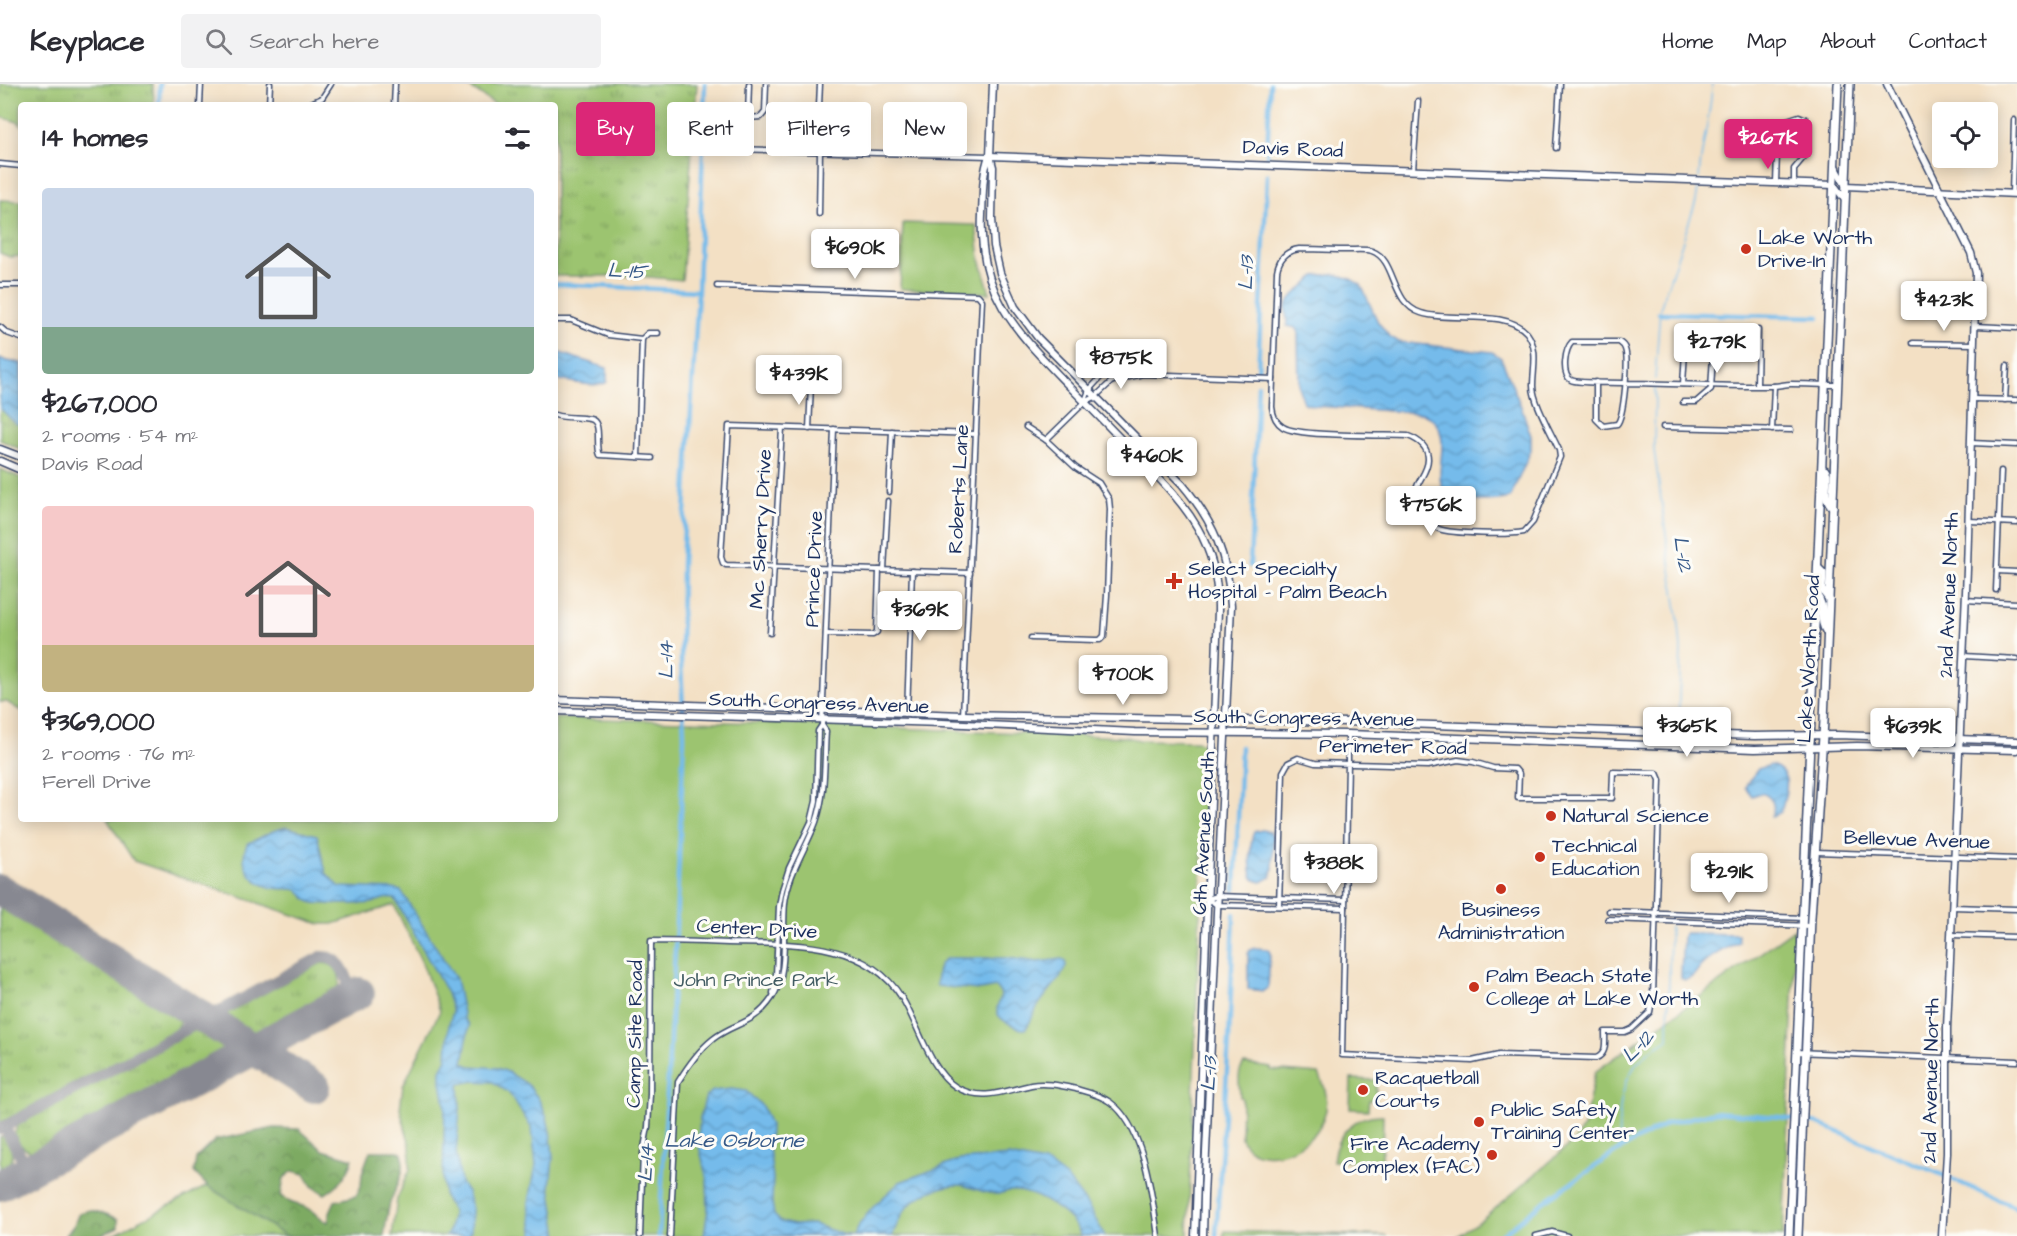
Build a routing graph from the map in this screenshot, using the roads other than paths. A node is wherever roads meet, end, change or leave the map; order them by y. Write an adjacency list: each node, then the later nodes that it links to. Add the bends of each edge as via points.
1 (201, 84): 14 (street)
2 (270, 84): 15 (street)
3 (331, 84): 16 (street, via 327,94)
4 (394, 84): 17 (street)
5 (749, 84): 18 (street)
6 (766, 84): 20 (street, via 765,112)
7 (820, 84): 19 (street)
8 (993, 84): 25 (street)
9 (1560, 84): 22 (street)
10 (1838, 84): 28 (main road, Lake Worth Road)
11 (1850, 84): 33 (main road, Lake Worth Road)
12 (1887, 84): 34 (street, 2nd Avenue North)
13 (1418, 101): 29 (street)
14 (200, 102)
15 (269, 102)
16 (313, 102)
17 (394, 102)
18 (748, 102)
19 (820, 102)
20 (754, 118)
21 (2014, 120): 35 (street)
22 (1556, 148)
23 (871, 153): 25 (street, Davis Road)
24 (819, 156): 37 (street)
25 (990, 156): 29 (street, Davis Road); 65 (street, 6th Avenue South, via 994,246 1009,296 1028,327); 70 (street, 6th Avenue South, via 984,168 982,238 998,299 1019,333)
26 (0, 164): 27 (street)
27 (18, 166)
28 (1834, 166): 32 (main road, Lake Worth Road); 33 (street)
29 (1413, 171): 30 (street, Davis Road)
30 (1776, 183): 31 (street, Davis Road); 31 (street, via 1778,123 1799,116 1806,119 1804,157 1794,169)
31 (1794, 184): 32 (street, Davis Road)
32 (1834, 185): 36 (street); 62 (main road, Lake Worth Road)
33 (1846, 186): 34 (street); 36 (main road, Lake Worth Road)
34 (1941, 191): 35 (street); 42 (street, 2nd Avenue North, via 1974,263)
35 (2015, 194)
36 (1846, 200): 63 (main road, Lake Worth Road)
37 (819, 214)
38 (0, 285): 39 (street)
39 (18, 285)
40 (717, 286): 81 (street, Roberts Lane, via 978,295 982,300)
41 (558, 320): 49 (street, via 571,320 608,335)
42 (1976, 326): 44 (street); 52 (street, 2nd Avenue North)
43 (0, 327): 48 (street)
44 (2017, 328)
45 (1758, 330): 61 (street)
46 (658, 333): 49 (street, via 648,333)
47 (1686, 335): 58 (street)
48 (18, 337)
49 (642, 339): 87 (street)
50 (1714, 339): 59 (street)
51 (1913, 343): 52 (street)
52 (1975, 344): 67 (street, 2nd Avenue North)
53 (2007, 366): 68 (street)
54 (1143, 374): 55 (street); 65 (street, via 1110,367); 66 (street, via 1111,382)
55 (1273, 379): 55 (street, via 1273,414 1289,430 1408,436 1422,443 1428,459 1415,488 1414,503 1420,514 1439,529 1524,532 1533,522 1559,463 1559,450 1534,396 1534,351 1527,334 1514,323 1502,320 1416,311 1398,293 1385,261 1370,251 1299,249 1280,260)
56 (1596, 382): 57 (street); 57 (street, via 1596,419 1606,426 1622,419); 57 (street, via 1573,381 1566,374 1568,347 1575,341 1618,342 1624,346)
57 (1626, 383): 58 (street)
58 (1683, 384): 59 (street)
59 (1712, 384): 61 (street); 71 (street, via 1696,402)
60 (811, 385): 76 (street)
61 (1757, 385): 64 (street)
62 (1825, 385): 63 (street); 64 (street); 91 (main road, Lake Worth Road)
63 (1838, 385): 95 (main road, Lake Worth Road)
64 (1774, 386): 78 (street)
65 (1089, 390): 66 (street, 6th Avenue South); 70 (street)
66 (1095, 397): 70 (street); 125 (street, 6th Avenue South, via 1186,489 1218,541 1230,580 1232,606)
67 (1973, 399): 68 (street); 83 (street, 2nd Avenue North)
68 (2005, 400): 69 (street)
69 (2017, 400)
70 (1085, 402): 82 (street); 124 (street, 6th Avenue South, via 1176,496 1207,547 1218,597)
71 (1683, 402)
72 (558, 416): 87 (street, via 595,421 600,455)
73 (1026, 427): 82 (street)
74 (1663, 427): 78 (street)
75 (782, 428): 76 (street); 99 (street, Mc Sherry Drive); 99 (street, via 729,426 723,563)
76 (809, 429): 77 (street)
77 (834, 429): 80 (street); 100 (street, Prince Drive)
78 (1772, 430): 79 (street)
79 (1791, 430)
80 (892, 431): 81 (street); 93 (street)
81 (976, 434): 106 (street, Roberts Lane)
82 (1046, 440): 115 (street, via 1099,483 1109,499 1105,629 1100,640)
83 (1971, 443): 84 (street); 96 (street, 2nd Avenue North)
84 (2017, 445)
85 (0, 448): 86 (street)
86 (18, 456)
87 (638, 457): 88 (street)
88 (652, 458)
89 (0, 461): 90 (street)
90 (18, 469)
91 (1822, 469): 95 (main road, via 1827,474 1828,504); 101 (main road, Lake Worth Road)
92 (2001, 471): 97 (street)
93 (889, 492)
94 (888, 501): 102 (street)
95 (1833, 507): 109 (main road, Lake Worth Road)
96 (1968, 521): 97 (street); 110 (street, 2nd Avenue North)
97 (1999, 523): 98 (street); 104 (street)
98 (2017, 523)
99 (774, 567): 100 (street); 112 (street, Mc Sherry Drive)
100 (829, 568): 102 (street); 114 (street, Prince Drive)
101 (1818, 568): 108 (main road, Lake Worth Road); 109 (main road, via 1823,573 1822,590)
102 (881, 570): 103 (street); 114 (street, via 878,632)
103 (912, 571): 106 (street); 121 (street)
104 (1997, 571): 105 (street); 107 (street)
105 (2017, 572)
106 (970, 573): 122 (street, Roberts Lane)
107 (1996, 590)
108 (1816, 594): 113 (main road, via 1823,603 1822,624); 133 (main road, Lake Worth Road)
109 (1829, 599): 113 (main road, Lake Worth Road)
110 (1965, 600): 111 (street); 116 (street, 2nd Avenue North)
111 (2017, 603)
112 (770, 633)
113 (1827, 633): 132 (main road, Lake Worth Road)
114 (826, 634): 119 (street, Prince Drive)
115 (1031, 638)
116 (1963, 656): 117 (street); 134 (street, 2nd Avenue North)
117 (2017, 659)
118 (558, 700): 119 (street, South Congress Avenue)
119 (823, 710): 121 (street, South Congress Avenue); 126 (street, Prince Drive)
120 (558, 711): 126 (street, South Congress Avenue)
121 (907, 713): 122 (street, South Congress Avenue)
122 (963, 715): 123 (street, South Congress Avenue); 127 (street)
123 (982, 715): 124 (street, South Congress Avenue); 128 (street)
124 (1214, 719): 125 (street, South Congress Avenue); 129 (street, 6th Avenue South)
125 (1226, 720): 130 (street, 6th Avenue South); 133 (street, South Congress Avenue)
126 (822, 722): 127 (street, South Congress Avenue); 141 (street, via 818,731 816,801); 141 (street, via 826,731 822,792 816,821)
127 (942, 723): 128 (street, South Congress Avenue)
128 (963, 724): 129 (street, South Congress Avenue)
129 (1214, 732): 130 (street, South Congress Avenue); 146 (street, 6th Avenue South)
130 (1226, 733): 131 (street, South Congress Avenue); 145 (street, 6th Avenue South)
131 (1348, 734): 136 (street, South Congress Avenue, via 1755,749); 140 (street)
132 (1822, 736): 133 (street, South Congress Avenue); 134 (street, South Congress Avenue); 137 (main road, Lake Worth Road)
133 (1810, 737): 136 (main road, Lake Worth Road)
134 (1960, 740): 135 (street, South Congress Avenue); 138 (street, 2nd Avenue North)
135 (2017, 741)
136 (1810, 747): 137 (street, South Congress Avenue); 158 (main road, Lake Worth Road)
137 (1821, 747): 138 (street, South Congress Avenue); 142 (main road, Lake Worth Road)
138 (1959, 748): 139 (street, South Congress Avenue); 143 (street, 2nd Avenue North)
139 (2017, 750)
140 (1348, 763): 147 (street, Perimeter Road, via 1315,763 1298,758 1284,768); 148 (street); 155 (street, Perimeter Road, via 1428,766 1458,760 1515,769 1519,774 1518,798 1612,798 1613,772 1657,774 1660,780)
141 (800, 851): 163 (street, via 782,890); 164 (street, via 785,900)
142 (1816, 852): 143 (street, Bellevue Avenue); 159 (main road, Lake Worth Road)
143 (1954, 856): 144 (street, Bellevue Avenue); 151 (street, 2nd Avenue North)
144 (2017, 859)
145 (1217, 896): 146 (street); 147 (street); 149 (street, 6th Avenue South)
146 (1208, 899): 149 (street); 175 (street, 6th Avenue South)
147 (1279, 899): 148 (street); 150 (street, Perimeter Road)
148 (1345, 900): 152 (street)
149 (1217, 905): 150 (street); 176 (street, 6th Avenue South)
150 (1279, 906): 152 (street)
151 (1952, 907): 153 (street); 160 (street, 2nd Avenue North)
152 (1345, 908): 157 (street, Perimeter Road, via 1341,1055 1472,1061 1499,1055 1602,1056 1605,1032 1632,1029 1650,1012)
153 (2017, 909)
154 (1608, 911): 155 (street)
155 (1656, 913): 157 (street, Perimeter Road); 158 (street)
156 (1608, 919): 157 (street)
157 (1656, 920): 158 (street)
158 (1802, 922): 159 (street); 159 (street); 166 (main road, Lake Worth Road)
159 (1811, 922): 167 (main road, Lake Worth Road)
160 (1951, 935): 161 (street); 168 (street, 2nd Avenue North)
161 (2017, 937)
162 (651, 940): 163 (street, Center Drive); 172 (street, Camp Site Road, via 650,1094 642,1153)
163 (777, 944): 164 (street, Center Drive); 165 (street)
164 (783, 944): 165 (street, via 781,977); 174 (street, Center Drive, via 823,947 881,974 897,991 945,1078 967,1092 998,1094 1047,1084 1087,1092 1110,1102 1123,1115 1142,1154)
165 (773, 997): 173 (street, via 749,1021 714,1039 678,1082)
166 (1796, 1052): 167 (street); 170 (main road, Lake Worth Road)
167 (1805, 1054): 168 (street); 171 (main road, Lake Worth Road)
168 (1947, 1059): 169 (street); 181 (street, 2nd Avenue North, via 1947,1167)
169 (2017, 1061)
170 (1792, 1165): 171 (main road); 179 (main road, Lake Worth Road)
171 (1799, 1206): 180 (main road, Lake Worth Road)
172 (640, 1236)
173 (670, 1236)
174 (1158, 1236)
175 (1195, 1236)
176 (1203, 1236)
177 (1536, 1236): 178 (street, via 1552,1232)
178 (1567, 1236)
179 (1789, 1236)
180 (1798, 1236)
181 (1942, 1236)

